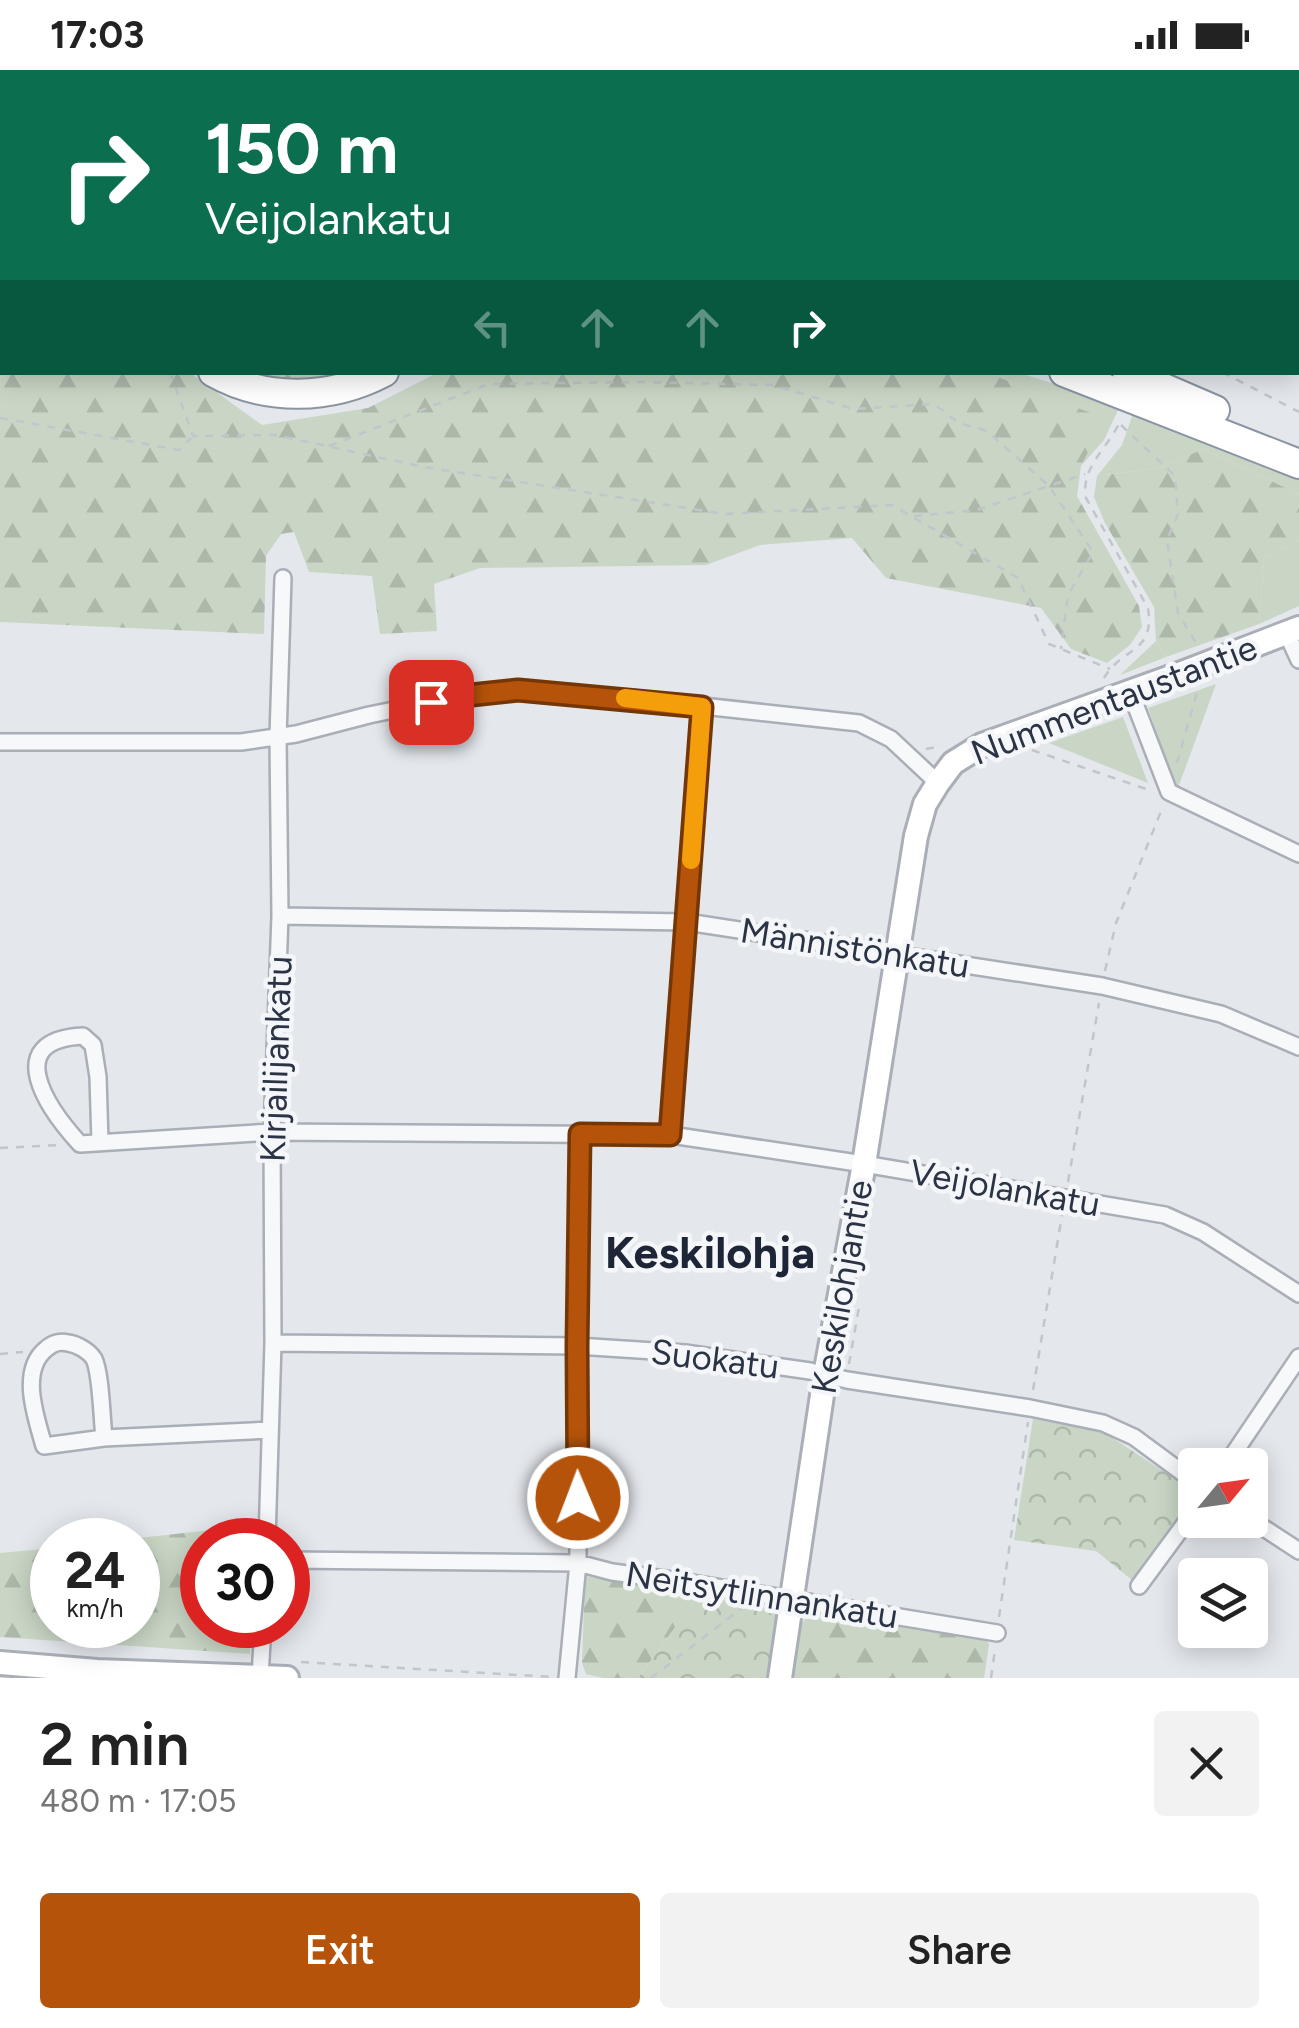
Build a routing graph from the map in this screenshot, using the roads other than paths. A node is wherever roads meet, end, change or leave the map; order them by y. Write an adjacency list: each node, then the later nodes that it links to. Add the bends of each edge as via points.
1 (221, 375): 2 (highway, via 250,388 313,394)
2 (377, 375)
3 (1072, 375): 6 (highway)
4 (1134, 375): 5 (highway)
5 (1299, 446)
6 (1299, 464)
7 (283, 578): 12 (street, Kirjailijankatu)
8 (1293, 631): 9 (street); 10 (street, Nummentaustantie)
9 (1299, 660)
10 (1130, 691): 14 (street, Nummentaustantie, via 982,745 952,763); 15 (street, via 1163,793)
11 (702, 707): 12 (street, via 518,690); 14 (street, via 860,723 892,739); 17 (street)
12 (278, 737): 13 (street); 16 (street, Kirjailijankatu)
13 (0, 742)
14 (938, 783): 18 (street, Keskilohjantie, via 916,836)
15 (1299, 854)
16 (280, 916): 17 (street, Männistönkatu); 20 (street, Kirjailijankatu)
17 (687, 922): 18 (street, Männistönkatu); 22 (street)
18 (896, 956): 19 (street, Männistönkatu, via 1119,990 1221,1014); 24 (street, Keskilohjantie)
19 (1299, 1047)
20 (272, 1132): 21 (street, Veijolankatu); 23 (street, Veijolankatu); 26 (street, Kirjailijankatu)
21 (580, 1134): 22 (street, Veijolankatu); 27 (street)
22 (670, 1135): 24 (street, Veijolankatu)
23 (100, 1142): 23 (street, Veijolankatu, via 80,1144 38,1086 40,1052 50,1042 83,1036 93,1045)
24 (864, 1164): 25 (street, Veijolankatu, via 1165,1215); 29 (street, Keskilohjantie)
25 (1299, 1294)
26 (273, 1343): 27 (street, Suokatu); 30 (street, Kirjailijankatu)
27 (577, 1346): 29 (street, Suokatu, via 685,1353); 39 (street)
28 (1299, 1357): 32 (street)
29 (825, 1375): 33 (street, Suokatu, via 1103,1422); 41 (street, Keskilohjantie)
30 (270, 1430): 31 (street); 34 (street, Kirjailijankatu)
31 (104, 1438): 31 (street, via 44,1446 33,1405 34,1363 57,1342 72,1343 94,1360)
32 (1237, 1448)
33 (1178, 1469)
34 (267, 1518)
35 (1268, 1531): 37 (street)
36 (1178, 1533): 40 (street)
37 (1299, 1551)
38 (310, 1560): 39 (street, Neitsytlinnankatu)
39 (578, 1563): 41 (street, Neitsytlinnankatu); 48 (street)
40 (1139, 1586)
41 (793, 1599): 42 (street, Neitsytlinnankatu); 49 (street, Keskilohjantie)
42 (997, 1633)
43 (262, 1648): 47 (street)
44 (0, 1663): 46 (street)
45 (293, 1670): 47 (street)
46 (96, 1675): 47 (street)
47 (260, 1677)
48 (566, 1678)
49 (780, 1678)

